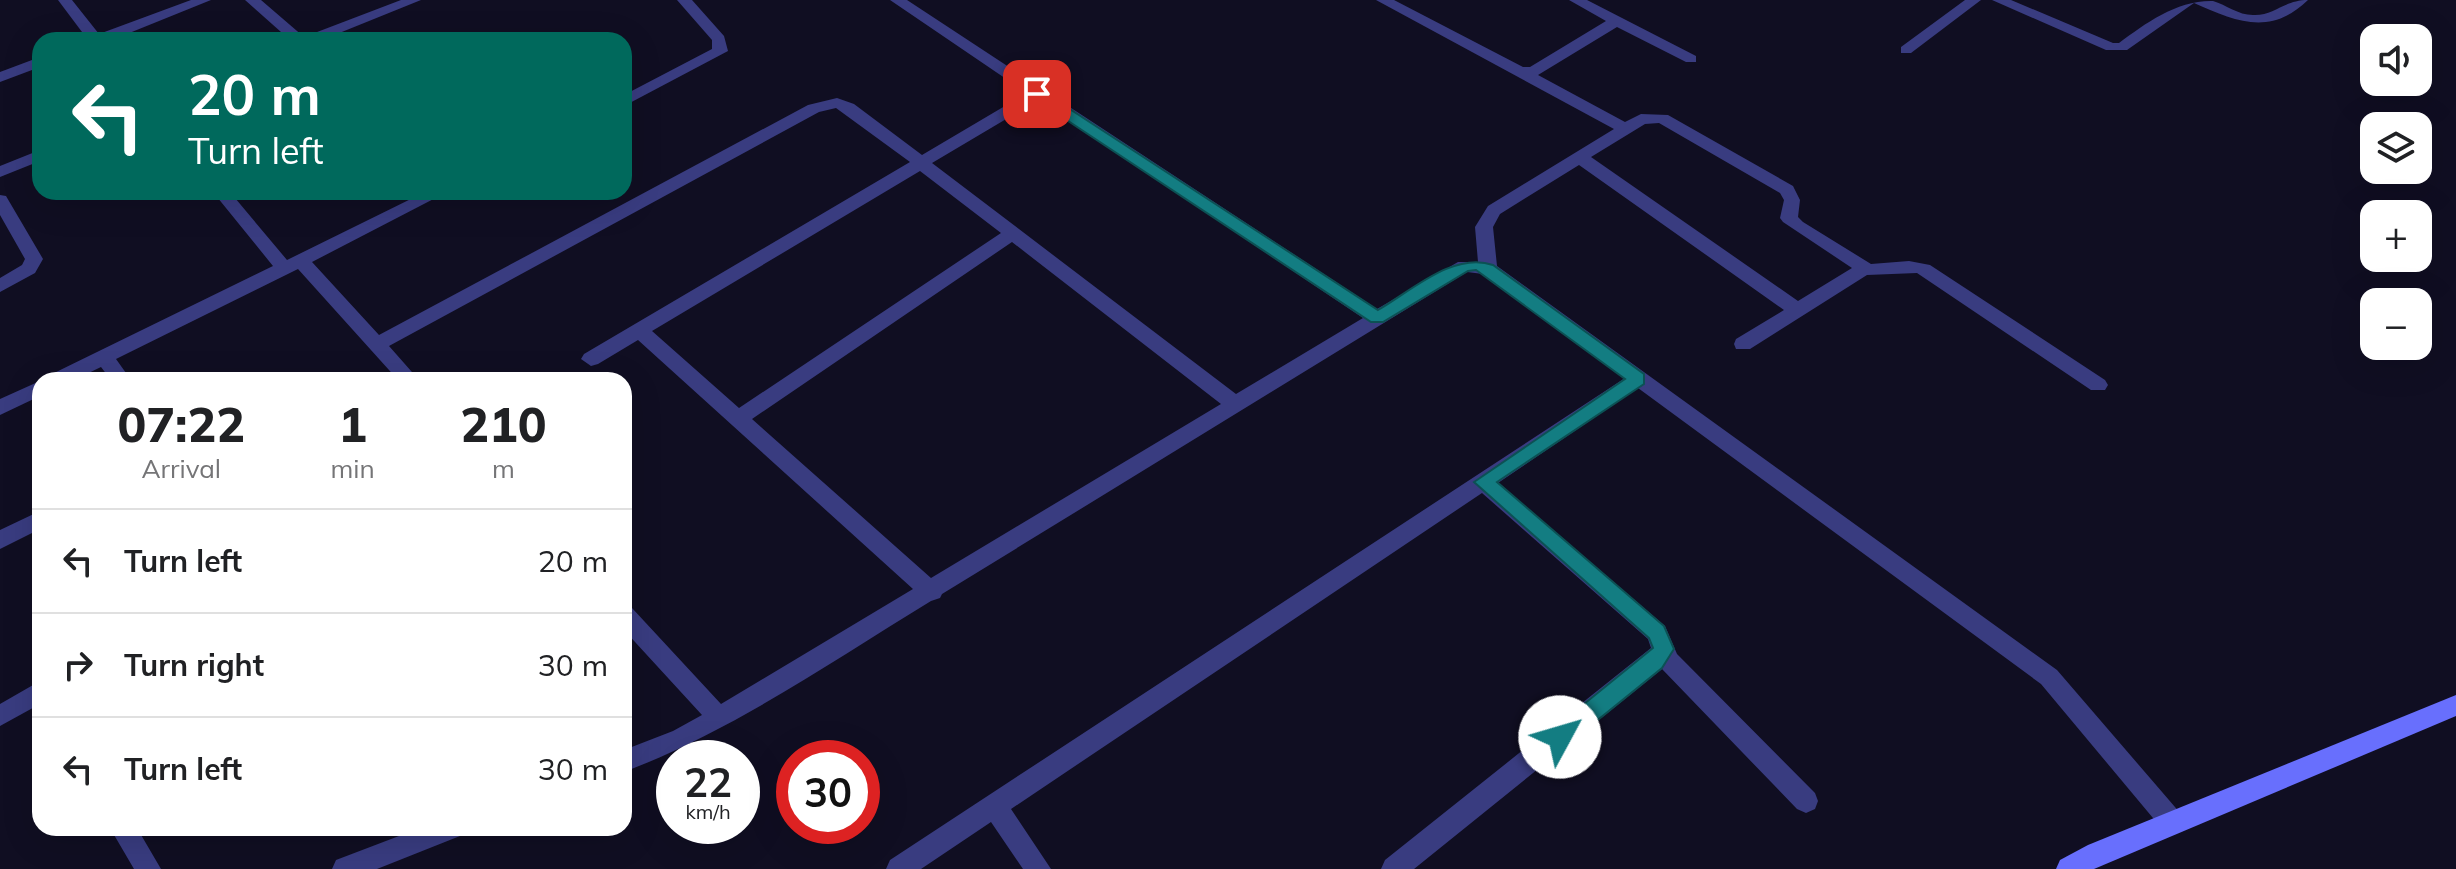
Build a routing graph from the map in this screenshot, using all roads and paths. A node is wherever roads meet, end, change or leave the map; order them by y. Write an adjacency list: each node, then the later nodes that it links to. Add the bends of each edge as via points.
1 (65, 0): 15 (street)
2 (204, 0): 16 (street)
3 (252, 0): 17 (street)
4 (414, 0): 18 (street)
5 (684, 0): 25 (street, via 719,39 720,51)
6 (897, 0): 24 (street)
7 (1383, 0): 22 (street)
8 (1576, 0): 14 (street)
9 (1974, 0): 19 (street)
10 (1999, 0): 11 (street, via 2122,47)
11 (2189, 0)
12 (2199, 0): 13 (street, via 2256,21 2269,20)
13 (2301, 0)
14 (1616, 21): 20 (street); 22 (street, via 1534,71)
15 (91, 32)
16 (118, 32)
17 (290, 32)
18 (330, 32)
19 (1906, 50)
20 (1691, 59)
21 (32, 65): 23 (street)
22 (1521, 72): 26 (street)
23 (0, 77)
24 (1037, 94): 29 (street); 40 (street)
25 (632, 97)
26 (1625, 128): 27 (street); 36 (street, via 1641,119 1662,118 1787,190 1792,200 1789,218)
27 (1579, 157): 37 (street, via 1487,218); 39 (street)
28 (32, 158): 30 (street)
29 (921, 163): 34 (street); 41 (street); 42 (street, via 848,107 824,104)
30 (0, 172)
31 (0, 200): 38 (street, via 34,259 29,269)
32 (229, 200): 35 (street)
33 (423, 200): 35 (street)
34 (1013, 233): 52 (street); 54 (street)
35 (292, 264): 42 (street); 44 (street)
36 (1865, 268): 39 (street); 50 (street, via 1924,269)
37 (1488, 269): 40 (street, via 1464,266); 49 (street)
38 (0, 286)
39 (1798, 310): 43 (street)
40 (1377, 318): 52 (street)
41 (640, 331): 45 (street); 54 (street)
42 (377, 344): 48 (street)
43 (1743, 344)
44 (104, 357): 46 (street); 47 (street)
45 (591, 359)
46 (73, 372)
47 (115, 372)
48 (402, 372)
49 (1638, 379): 55 (street); 69 (street, via 2049,677)
50 (2098, 385)
51 (32, 392): 53 (street)
52 (1236, 405): 58 (street)
53 (0, 408)
54 (736, 420): 58 (street)
55 (1483, 482): 60 (street, via 1657,633); 68 (street)
56 (32, 523): 57 (street)
57 (0, 540)
58 (932, 592): 65 (street)
59 (632, 624): 65 (street)
60 (1663, 649): 67 (street); 76 (street, via 1655,661)
61 (32, 696): 64 (street)
62 (2456, 705): 69 (street)
63 (32, 707): 64 (street)
64 (0, 716)
65 (719, 718): 66 (street)
66 (632, 758)
67 (1806, 801)
68 (994, 806): 74 (street); 75 (street)
69 (2172, 822): 77 (street)
70 (128, 836): 72 (street)
71 (430, 836): 73 (street)
72 (148, 869)
73 (345, 869)
74 (899, 869)
75 (1038, 869)
76 (1394, 869)
77 (2069, 869)

